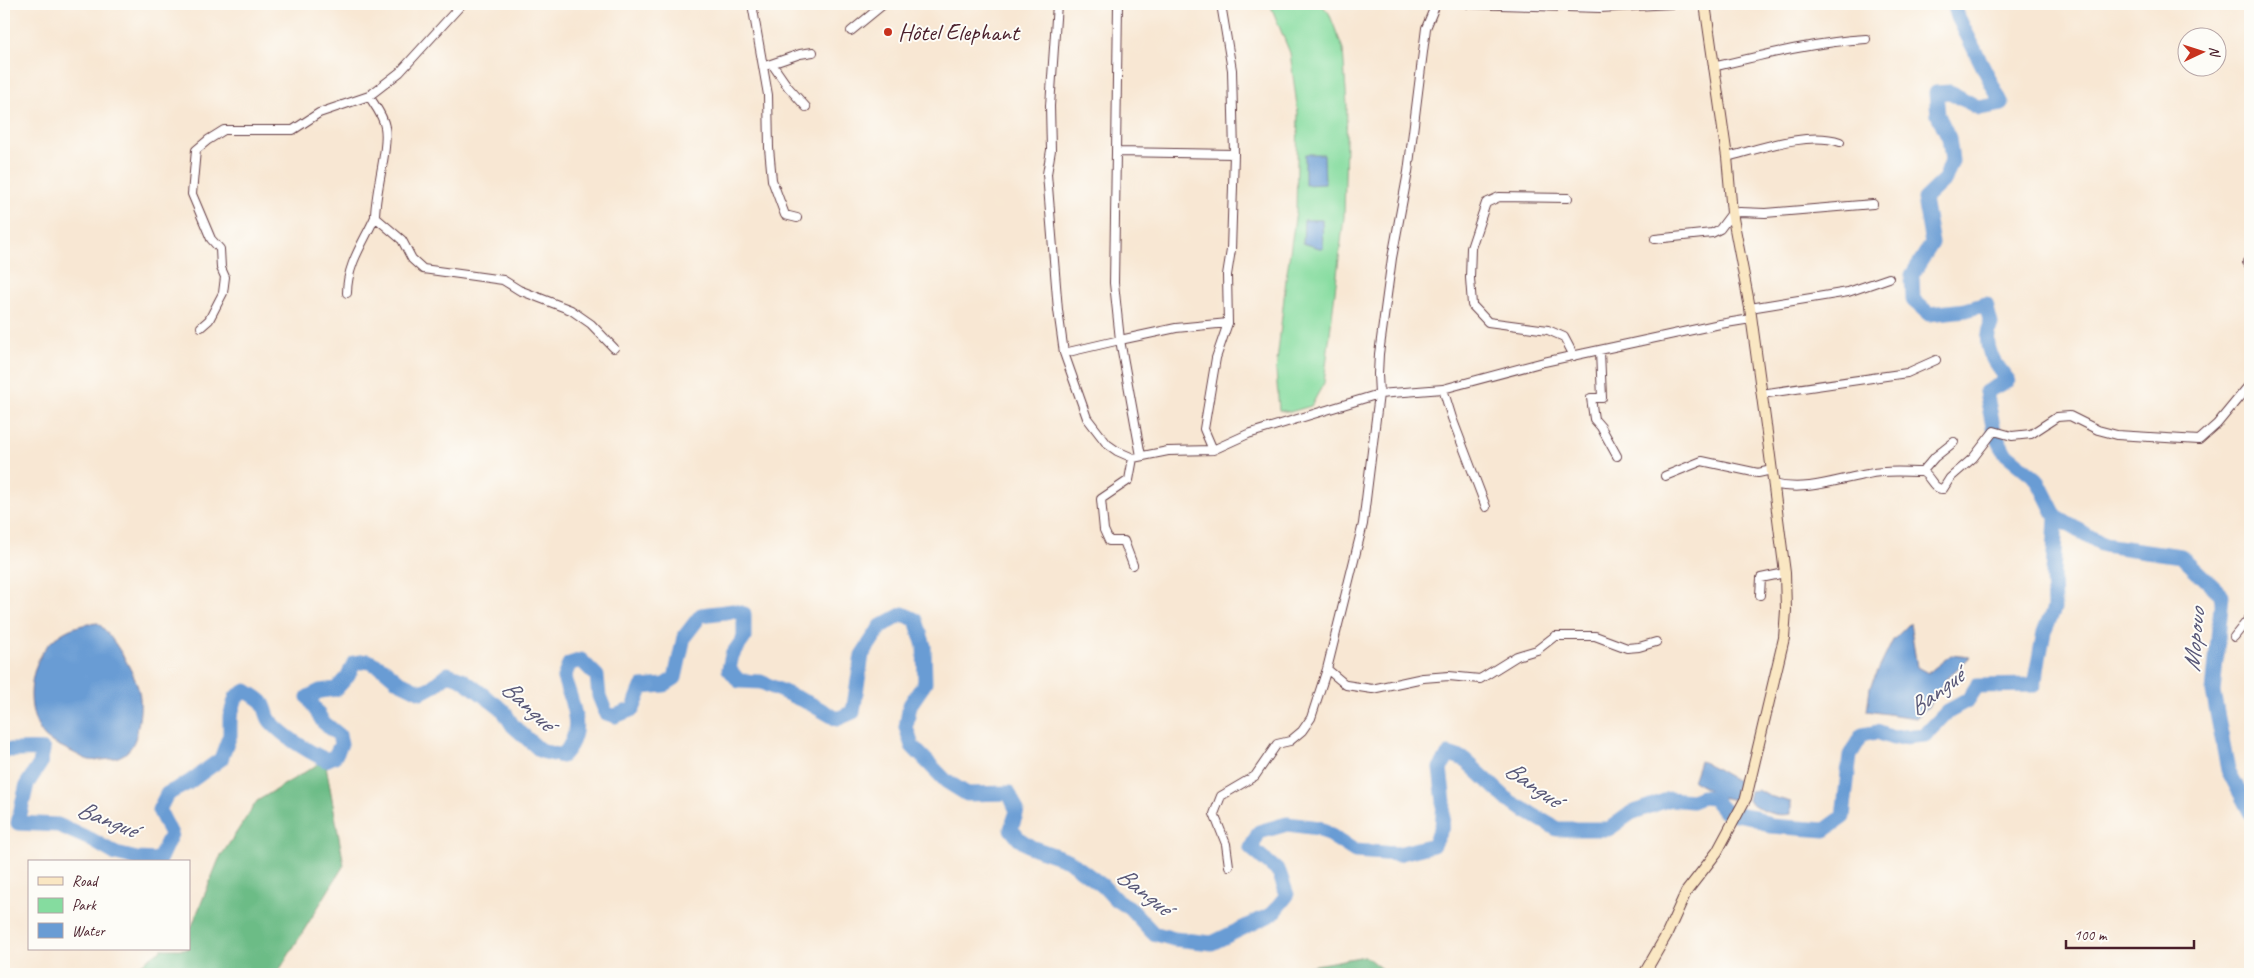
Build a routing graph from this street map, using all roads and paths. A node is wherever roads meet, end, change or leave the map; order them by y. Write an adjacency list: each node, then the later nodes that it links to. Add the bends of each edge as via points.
1 (462, 4): 15 (street, via 400,72)
2 (752, 4): 13 (street)
3 (884, 4): 10 (street)
4 (1057, 4): 37 (street, via 1047,182)
5 (1118, 4): 18 (street)
6 (1221, 4): 19 (street, via 1232,70)
7 (1436, 4): 42 (street, via 1426,28 1408,172 1392,258 1379,354)
8 (1469, 4): 9 (street, via 1600,8)
9 (1705, 4): 14 (main road)
10 (850, 31)
11 (1866, 39): 14 (street, via 1777,52)
12 (813, 52): 13 (street)
13 (768, 65): 16 (street); 25 (street, via 772,180 785,215)
14 (1713, 67): 20 (main road)
15 (369, 96): 24 (street, via 386,128 375,200); 33 (street, via 318,113 294,130 224,130 196,150 192,194 211,239 220,249 225,277 223,294 209,320)
16 (806, 108)
17 (1840, 142): 20 (street, via 1831,139 1788,142)
18 (1116, 152): 19 (street); 34 (street, via 1114,283)
19 (1234, 154): 32 (street, via 1231,250 1227,275)
20 (1727, 157): 23 (main road)
21 (1568, 198): 38 (street, via 1499,196 1486,203 1471,248 1470,278 1472,305 1488,322 1548,330 1564,337)
22 (1873, 204): 23 (street)
23 (1732, 214): 26 (street, via 1720,229 1712,233); 31 (main road)
24 (376, 217): 30 (street, via 352,260); 35 (street, via 402,240 412,259 423,268 503,280 519,290 571,310 591,324)
25 (796, 218)
26 (1656, 239)
27 (2250, 260): 28 (street, via 2247,262)
28 (2250, 266)
29 (1890, 278): 31 (street, via 1848,292)
30 (347, 293)
31 (1751, 314): 36 (street); 43 (main road)
32 (1228, 323): 34 (street, via 1176,328); 45 (street, via 1216,358 1204,429)
33 (201, 327)
34 (1120, 340): 37 (street); 47 (street)
35 (614, 348)
36 (1600, 351): 38 (street); 46 (street, via 1602,398 1592,398 1594,419)
37 (1064, 353): 47 (street, via 1087,418 1095,430 1107,444)
38 (1574, 356): 41 (street)
39 (1936, 360): 43 (street, via 1907,373)
40 (2250, 384): 49 (street, via 2217,424 2199,440 2117,435 2070,416 2057,417 2031,434 2012,436 1994,431 1943,489 1936,487)
41 (1443, 389): 42 (street); 52 (street)
42 (1379, 394): 45 (street, via 1248,434); 59 (street, via 1363,524)
43 (1761, 394): 48 (main road)
44 (1954, 442): 49 (street)
45 (1213, 450): 47 (street, via 1168,451)
46 (1617, 456)
47 (1137, 457): 53 (street, via 1129,480 1101,499 1108,541 1124,541)
48 (1772, 470): 50 (street, via 1758,473 1702,461); 51 (main road)
49 (1922, 472): 51 (street, via 1870,473 1836,482 1788,487)
50 (1666, 476)
51 (1773, 484): 54 (main road)
52 (1486, 507)
53 (1133, 565)
54 (1786, 573): 55 (street, via 1761,578); 61 (main road, via 1784,638 1746,798 1717,852 1686,892)
55 (1760, 595)
56 (2250, 617): 57 (street)
57 (2234, 637)
58 (1656, 642): 59 (street, via 1627,648 1595,636 1555,636 1537,650 1517,656 1480,679 1424,678 1372,689 1346,685)
59 (1327, 669): 60 (street, via 1302,732 1290,741 1277,744 1255,776 1222,796 1214,814 1226,844)
60 (1229, 866)
61 (1644, 974)

